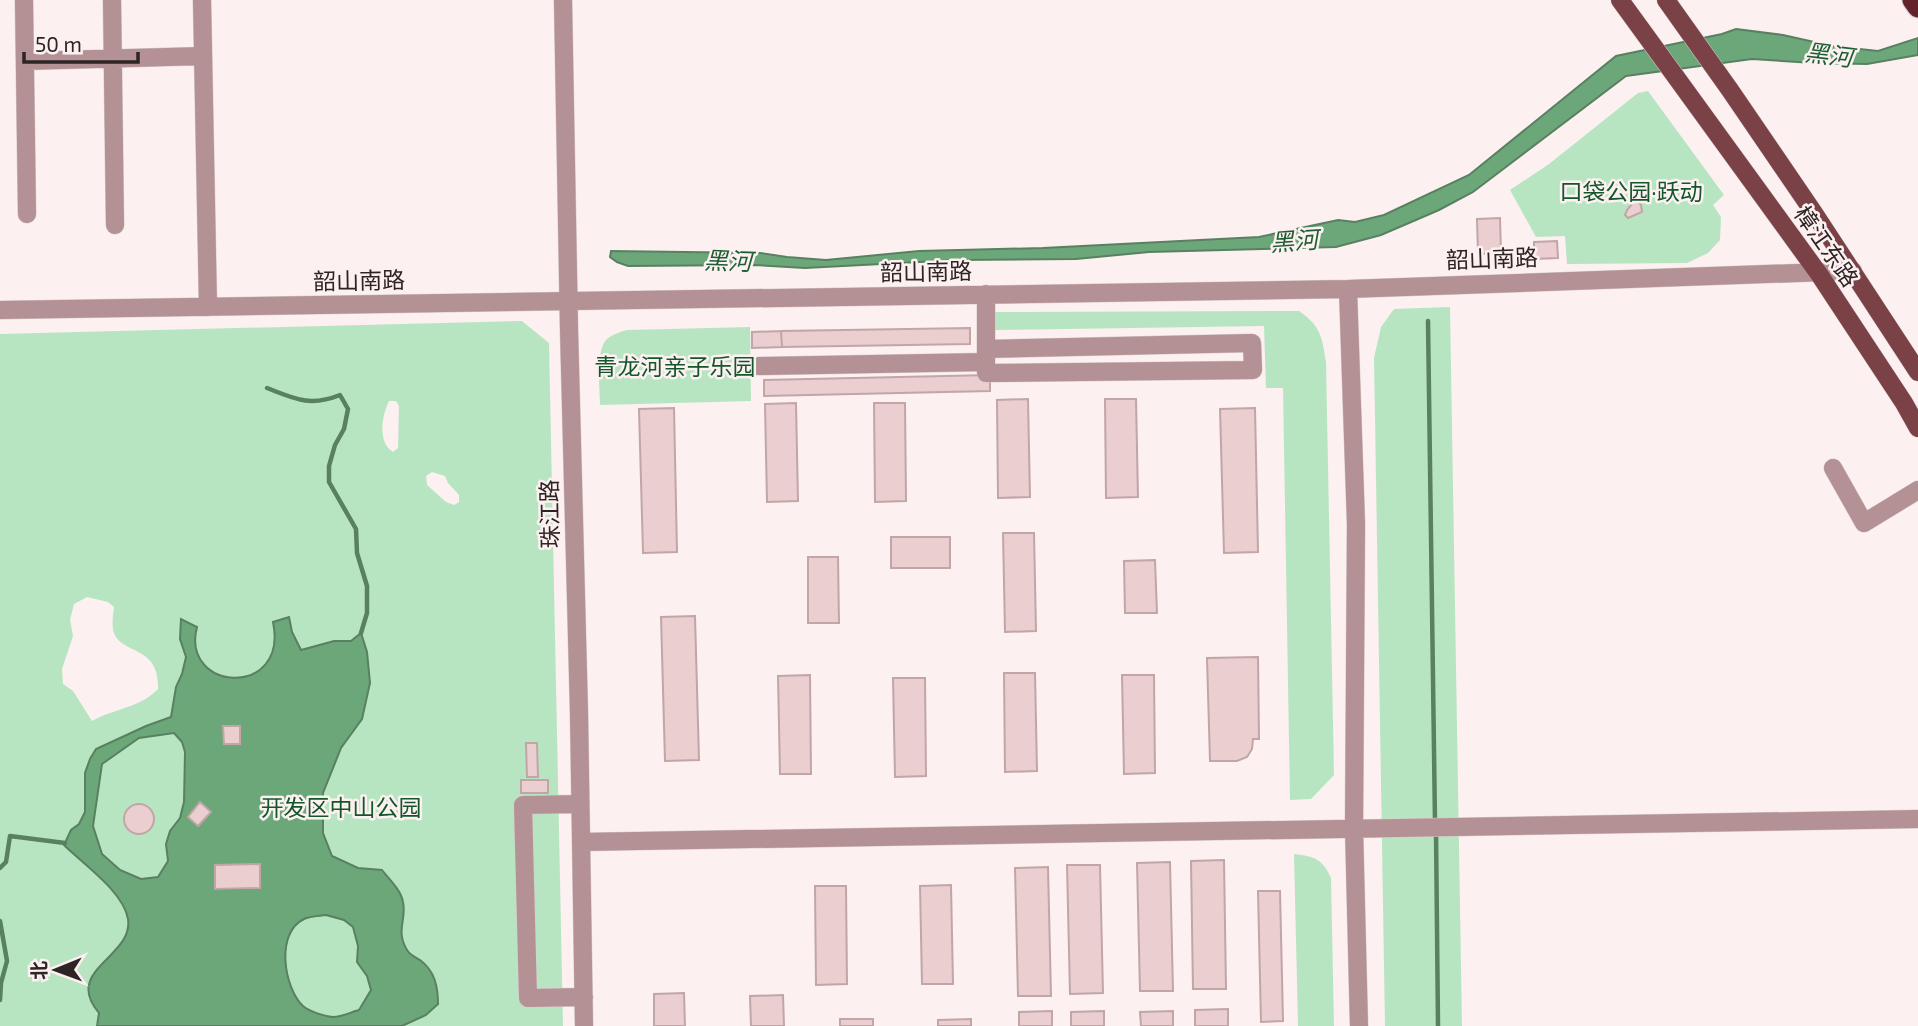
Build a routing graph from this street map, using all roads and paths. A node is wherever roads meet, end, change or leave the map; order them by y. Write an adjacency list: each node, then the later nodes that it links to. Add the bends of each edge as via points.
1 (24, 0): 11 (street)
2 (112, 0): 10 (street)
3 (202, 0): 9 (street)
4 (563, 0): 18 (street, 珠江路)
5 (1667, 0): 14 (main road, 樟江东路)
6 (1913, 0): 8 (highway)
7 (1621, 1): 15 (main road, 樟江东路)
8 (1918, 6)
9 (203, 56): 10 (street); 19 (street)
10 (113, 58): 11 (street); 13 (street)
11 (25, 61): 12 (street)
12 (27, 214)
13 (115, 225)
14 (1853, 271): 15 (street, 韶山南路); 23 (main road, 樟江东路)
15 (1819, 274): 16 (street, 韶山南路); 24 (main road, 樟江东路)
16 (1348, 289): 17 (street, 韶山南路); 29 (street, via 1356,524)
17 (985, 295): 18 (street, 韶山南路); 21 (street)
18 (568, 301): 19 (street, 韶山南路); 27 (street, 珠江路)
19 (208, 307): 20 (street, 韶山南路)
20 (0, 310)
21 (986, 356): 21 (street, via 1252,343 1253,370 986,373); 22 (street)
22 (759, 366)
23 (1918, 372)
24 (1918, 428)
25 (1833, 468): 26 (street, via 1864,523)
26 (1918, 490)
27 (580, 804): 30 (street, 珠江路); 31 (street, via 523,805 528,998)
28 (1918, 819): 29 (street)
29 (1354, 828): 30 (street); 33 (street)
30 (581, 842): 31 (street, 珠江路)
31 (584, 997): 32 (street, 珠江路)
32 (584, 1026)
33 (1359, 1026)

